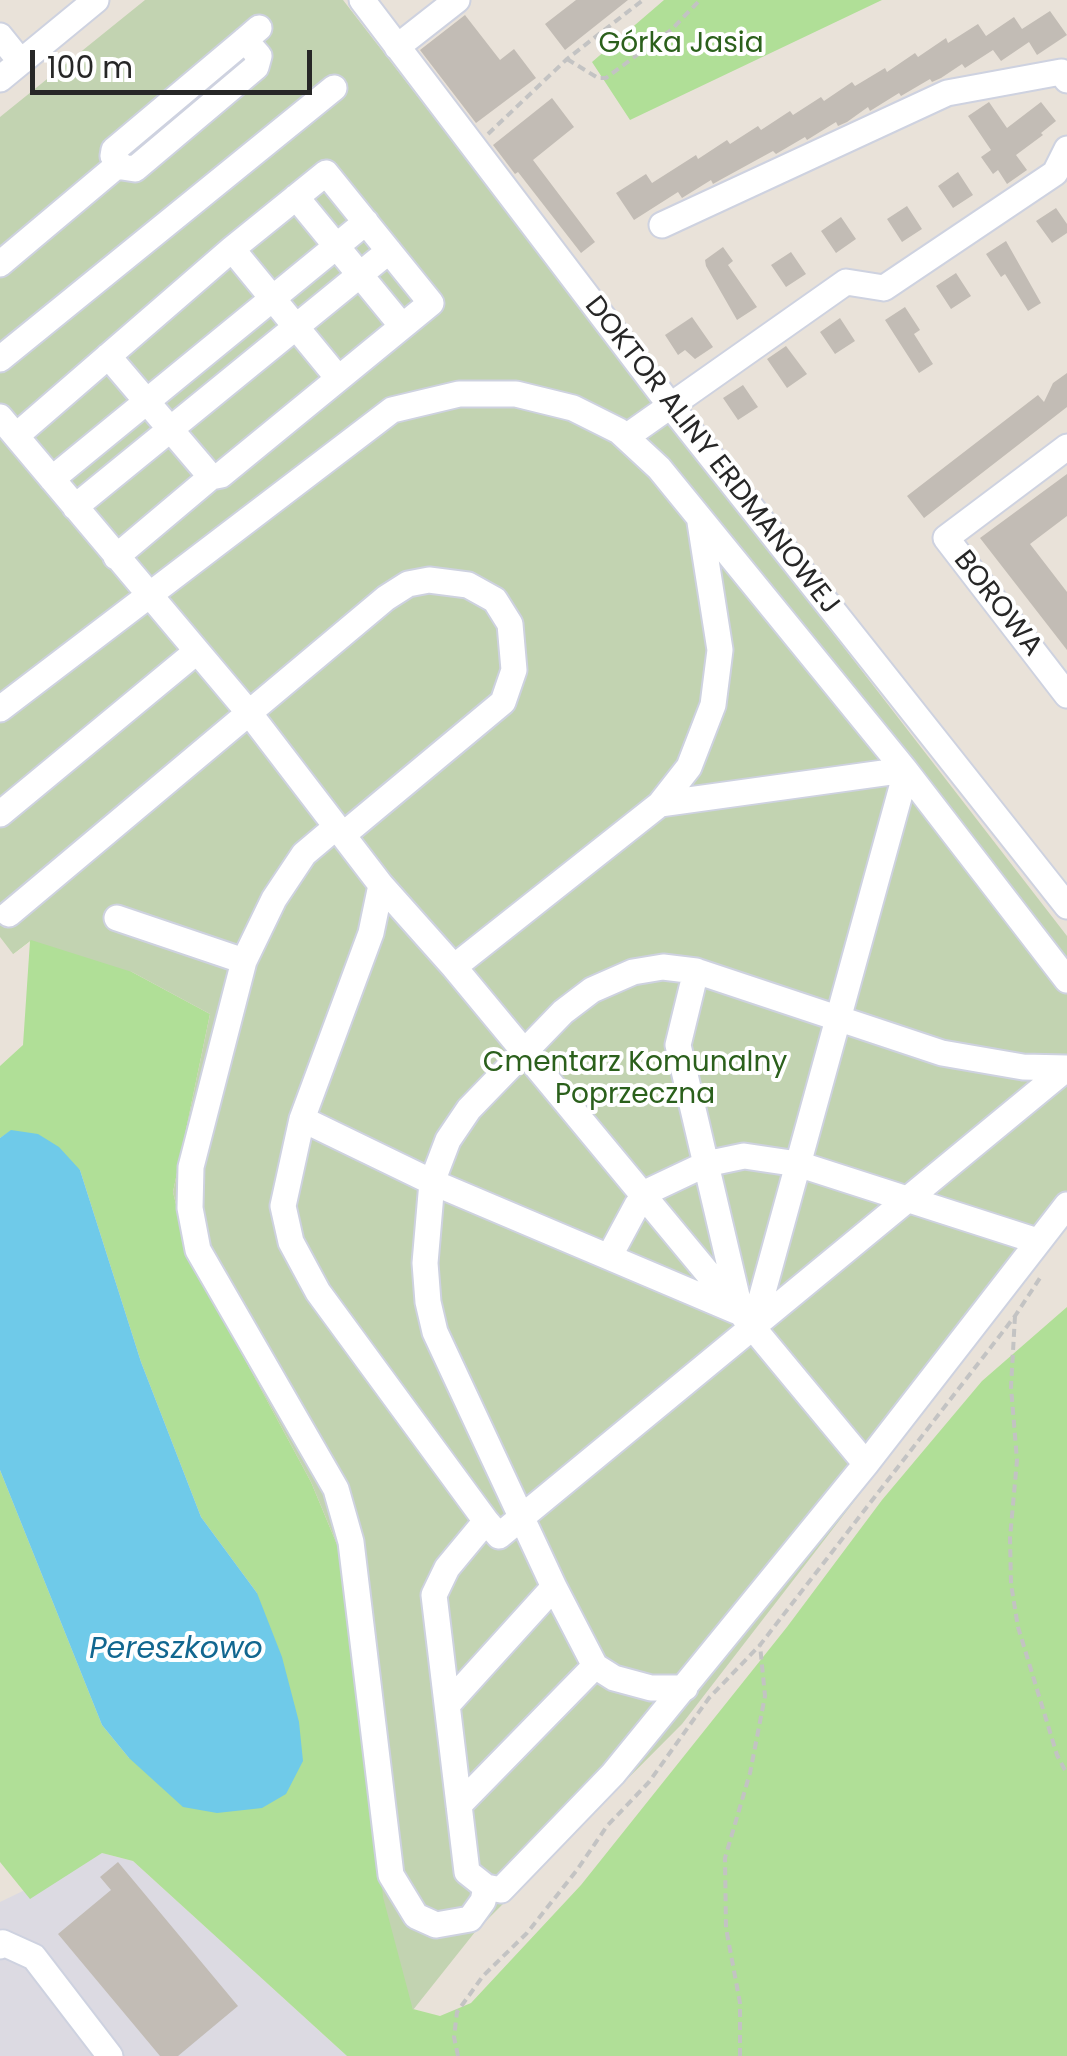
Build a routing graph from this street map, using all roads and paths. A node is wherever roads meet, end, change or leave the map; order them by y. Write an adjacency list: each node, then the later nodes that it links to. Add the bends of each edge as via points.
1 (96, 0): 10 (street)
2 (362, 0): 8 (street, DOKTOR ALINY ERDMANOWEJ)
3 (457, 0): 8 (street)
4 (643, 0): 9 (path)
5 (700, 0): 9 (path, via 606,78)
6 (252, 34): 22 (street, via 256,67 134,169 119,164)
7 (0, 36): 10 (street)
8 (397, 47): 14 (street, DOKTOR ALINY ERDMANOWEJ)
9 (567, 59): 14 (path)
10 (21, 62): 11 (street)
11 (0, 79)
12 (1067, 80): 18 (street, via 1061,72 947,93)
13 (334, 88): 28 (street)
14 (472, 149): 31 (street, DOKTOR ALINY ERDMANOWEJ)
15 (1067, 149): 31 (street, via 1055,173 884,288 846,282)
16 (296, 197): 17 (street, via 326,173); 19 (street); 20 (street)
17 (366, 222): 19 (street); 21 (street)
18 (662, 226)
19 (337, 246): 23 (street); 24 (street)
20 (232, 249): 24 (street); 27 (street)
21 (389, 250): 23 (street); 25 (street, via 431,303)
22 (0, 264)
23 (360, 274): 25 (street); 26 (street)
24 (273, 299): 26 (street); 30 (street)
25 (402, 326): 29 (street)
26 (296, 327): 29 (street); 33 (street)
27 (108, 356): 30 (street); 32 (street)
28 (0, 359)
29 (338, 378): 36 (street)
30 (147, 402): 33 (street); 37 (street)
31 (670, 405): 34 (street); 51 (street, DOKTOR ALINY ERDMANOWEJ)
32 (8, 426): 37 (street)
33 (170, 429): 36 (street); 38 (street)
34 (626, 436): 39 (street); 41 (street, via 573,408 516,394 459,394 392,410)
35 (1067, 447): 43 (street, BOROWA, via 946,538)
36 (212, 476): 40 (street)
37 (52, 479): 38 (street)
38 (75, 507): 40 (street)
39 (700, 519): 46 (street); 47 (street, via 720,650 712,705 688,766)
40 (116, 557): 41 (street)
41 (146, 594): 42 (street); 44 (street)
42 (196, 652): 45 (street); 48 (street)
43 (1067, 694)
44 (0, 709)
45 (250, 714): 49 (street); 49 (street, via 408,584 468,584 495,600 510,624 514,670 503,702); 52 (street)
46 (906, 771): 47 (street); 57 (street); 58 (street)
47 (660, 804): 55 (street)
48 (0, 814)
49 (340, 831): 50 (street); 54 (street, via 304,854)
50 (382, 886): 55 (street); 61 (street)
51 (1067, 906)
52 (9, 914)
53 (118, 918): 54 (street)
54 (244, 960): 83 (street, via 191,1167 198,1250 336,1489 352,1542 390,1875 416,1916 436,1925 470,1919)
55 (454, 966): 59 (street)
56 (696, 971): 58 (street); 59 (street, via 663,966 592,990); 62 (street, via 678,1045)
57 (1067, 980)
58 (838, 1018): 60 (street, via 942,1053); 63 (street)
59 (523, 1050): 64 (street, via 469,1109); 65 (street)
60 (1067, 1068): 66 (street)
61 (302, 1119): 64 (street); 75 (street, via 284,1206 291,1242 318,1292)
62 (706, 1164): 63 (street, via 744,1156); 65 (street); 72 (street)
63 (798, 1164): 66 (street); 72 (street)
64 (432, 1182): 69 (street); 74 (street, via 425,1263 436,1332)
65 (644, 1197): 69 (street); 72 (street)
66 (908, 1199): 68 (street); 72 (street)
67 (1067, 1205): 68 (street)
68 (1037, 1241): 73 (street)
69 (609, 1257): 72 (street)
70 (1045, 1271): 71 (path)
71 (1016, 1316): 77 (path); 81 (path, via 1011,1584 1018,1627)
72 (747, 1321): 73 (street); 74 (street)
73 (866, 1464): 79 (street)
74 (522, 1518): 75 (street, via 499,1536); 76 (street)
75 (486, 1520): 80 (street, via 434,1595)
76 (554, 1587): 78 (street); 80 (street)
77 (760, 1644): 86 (path, via 708,1698 527,1933 483,1976 457,2012); 87 (path, via 765,1696 724,1858)
78 (595, 1666): 79 (street, via 651,1688); 82 (street)
79 (685, 1688): 83 (street, via 500,1890)
80 (448, 1704): 82 (street)
81 (1067, 1774)
82 (459, 1804): 83 (street, via 467,1872)
83 (486, 1887)
84 (0, 1946): 85 (street, via 34,1957)
85 (110, 2056)
86 (458, 2056)
87 (740, 2056)

